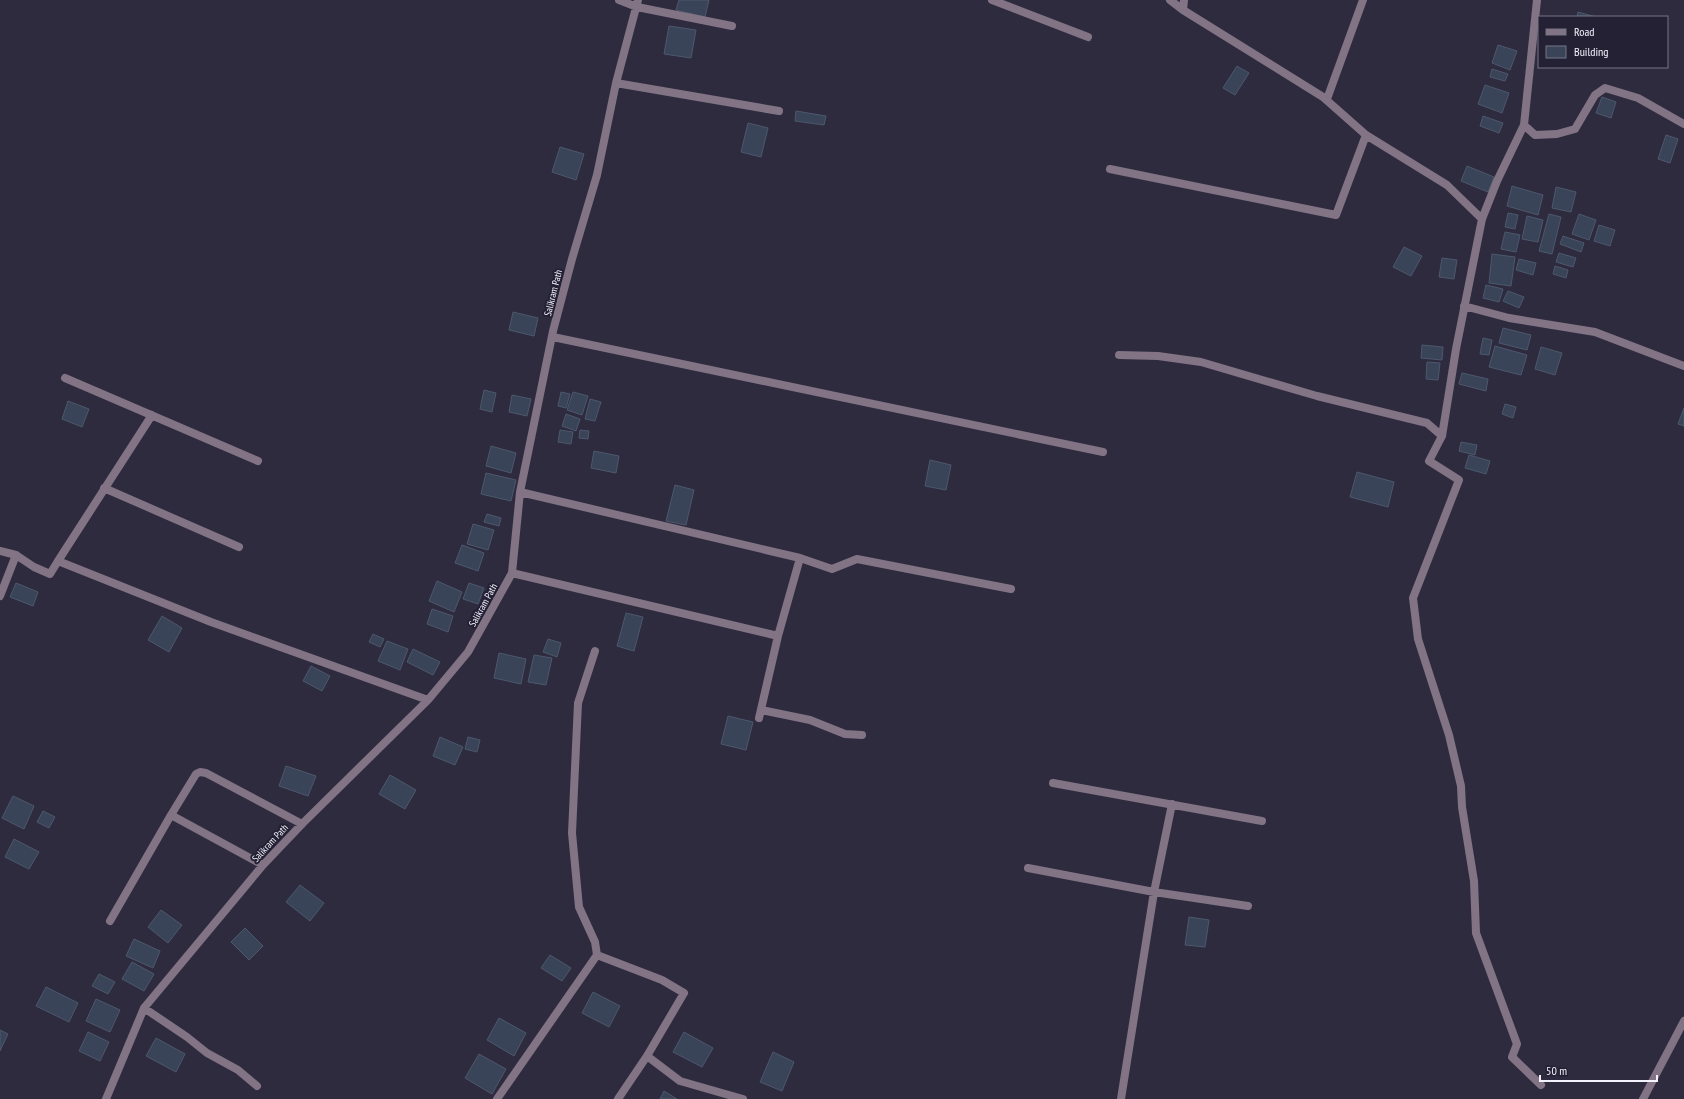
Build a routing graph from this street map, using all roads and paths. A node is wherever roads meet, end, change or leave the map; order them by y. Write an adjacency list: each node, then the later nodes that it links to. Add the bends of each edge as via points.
1 (618, 0): 7 (street)
2 (992, 0): 10 (street)
3 (1170, 0): 8 (street)
4 (1184, 0): 8 (street)
5 (1363, 0): 12 (street)
6 (1537, 0): 15 (street)
7 (637, 3): 9 (street); 11 (street, Salikram Path)
8 (1183, 10): 12 (street)
9 (732, 26)
10 (1088, 37)
11 (616, 83): 13 (street); 20 (street, Salikram Path, via 597,175)
12 (1327, 99): 16 (street)
13 (779, 111)
14 (1684, 124): 15 (street, via 1638,98 1605,88 1595,95 1575,128 1557,134 1535,135)
15 (1524, 125): 18 (street)
16 (1366, 135): 17 (street, via 1336,215); 18 (street, via 1447,185)
17 (1110, 169)
18 (1482, 219): 19 (street)
19 (1464, 306): 22 (street, via 1509,318 1595,332); 25 (street)
20 (552, 337): 26 (street); 29 (street, Salikram Path)
21 (1119, 355): 25 (street, via 1158,356 1201,362 1317,396 1427,422)
22 (1684, 366)
23 (65, 378): 24 (street)
24 (152, 415): 27 (street); 28 (street)
25 (1442, 436): 56 (street, via 1429,461 1459,480 1413,598 1418,639 1449,735 1461,786 1474,881 1476,933 1517,1044 1512,1057)
26 (1103, 452)
27 (258, 461)
28 (104, 488): 30 (street); 34 (street)
29 (520, 492): 33 (street); 35 (street, Salikram Path)
30 (239, 547)
31 (0, 551): 32 (street)
32 (16, 555): 34 (street, via 50,574); 37 (street)
33 (800, 558): 36 (street, via 832,569 857,559); 38 (street)
34 (58, 561): 40 (street, via 211,622)
35 (512, 573): 38 (street); 40 (street, Salikram Path, via 468,652)
36 (1011, 589)
37 (0, 596)
38 (778, 636): 41 (street, via 760,714 810,720 845,734)
39 (595, 651): 52 (street, via 578,702 572,833 579,907 595,942)
40 (428, 700): 46 (street, Salikram Path)
41 (862, 735)
42 (1053, 783): 43 (street)
43 (1172, 804): 45 (street); 49 (street)
44 (171, 815): 46 (street, via 196,774 200,772); 47 (street); 51 (street)
45 (1262, 821)
46 (302, 824): 47 (street, Salikram Path)
47 (263, 865): 53 (street, Salikram Path)
48 (1028, 868): 49 (street)
49 (1154, 892): 50 (street); 62 (street)
50 (1248, 906)
51 (110, 921)
52 (597, 955): 55 (street, via 662,980 684,993); 59 (street)
53 (144, 1008): 57 (street, via 207,1053 238,1070); 58 (street, Salikram Path)
54 (1684, 1021): 63 (street)
55 (647, 1056): 60 (street); 61 (street, via 680,1081)
56 (1541, 1085)
57 (257, 1086)
58 (106, 1099)
59 (497, 1099)
60 (618, 1099)
61 (743, 1099)
62 (1120, 1099)
63 (1642, 1099)

